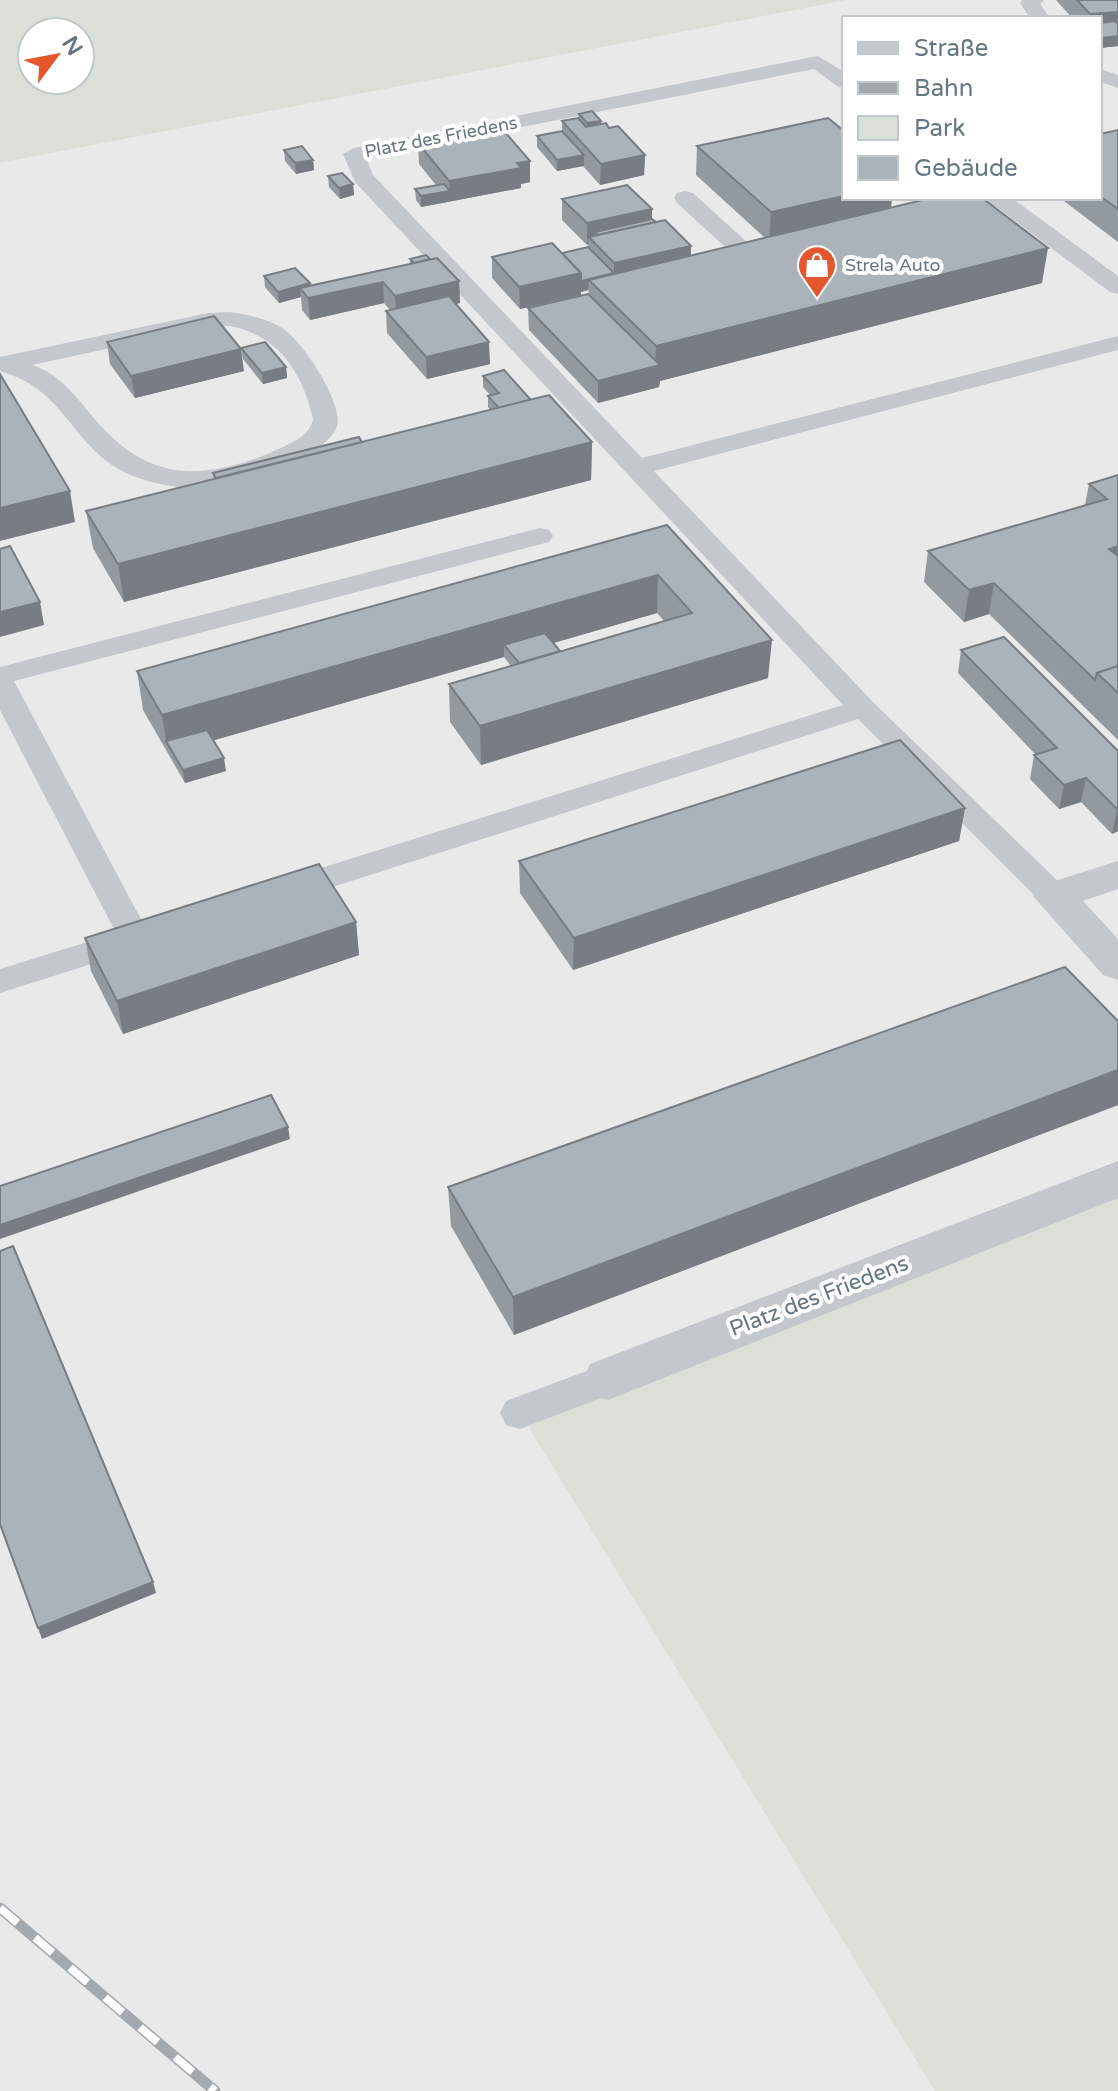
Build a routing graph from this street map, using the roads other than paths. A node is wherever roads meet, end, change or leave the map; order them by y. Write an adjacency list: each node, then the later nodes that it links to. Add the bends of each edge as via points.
1 (1034, 0): 2 (lane, via 1030,3)
2 (1039, 16)
3 (842, 80): 11 (lane, Platz des Friedens, via 818,62 354,154 363,177)
4 (685, 198): 8 (lane, via 759,257)
5 (990, 200): 7 (lane)
6 (1001, 200): 9 (lane)
7 (922, 218)
8 (707, 270)
9 (1118, 287)
10 (526, 314): 11 (lane)
11 (496, 321): 14 (lane, Platz des Friedens)
12 (1118, 343): 14 (lane)
13 (1, 362): 13 (lane, via 48,380 115,457 160,476 203,478 245,470 295,450 325,426 326,412 290,347 257,325 230,319)
14 (638, 467): 17 (lane, Platz des Friedens)
15 (540, 536): 16 (lane)
16 (0, 679): 22 (lane)
17 (863, 708): 19 (lane, Platz des Friedens); 20 (lane)
18 (1118, 875): 19 (street)
19 (1054, 896): 23 (street, Platz des Friedens)
20 (257, 900)
21 (165, 929): 22 (lane)
22 (135, 938): 24 (lane)
23 (1118, 965)
24 (0, 981)
25 (1118, 1179): 26 (street, Platz des Friedens)
26 (608, 1379): 27 (lane, Platz des Friedens)
27 (520, 1413)

